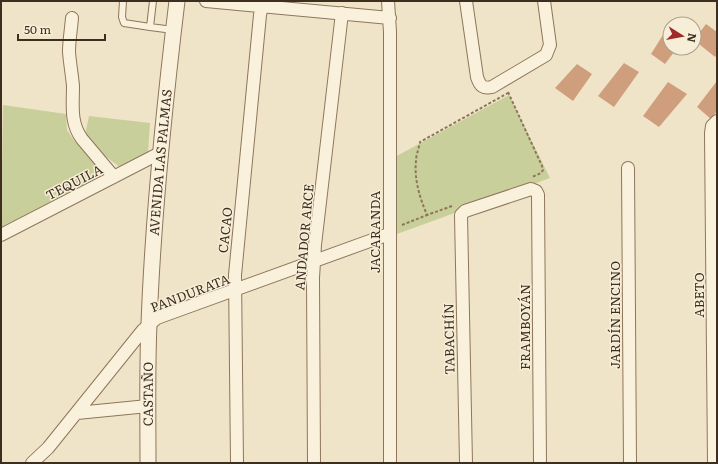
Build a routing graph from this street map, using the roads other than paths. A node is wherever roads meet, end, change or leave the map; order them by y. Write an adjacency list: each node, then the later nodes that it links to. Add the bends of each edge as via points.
1 (124, 1): 12 (lane, via 124,23)
2 (153, 1): 12 (lane)
3 (177, 1): 13 (street, AVENIDA LAS PALMAS)
4 (206, 1): 8 (street)
5 (388, 1): 11 (street, JACARANDA)
6 (466, 1): 7 (street, via 477,77 479,84 487,88 504,81 549,51 550,40)
7 (544, 1)
8 (262, 4): 9 (street); 22 (street, CACAO)
9 (342, 13): 11 (street); 21 (street, ANDADOR ARCE)
10 (72, 18): 17 (street, via 69,51 73,86 72,118 78,134)
11 (390, 18): 19 (street, JACARANDA)
12 (150, 27): 13 (lane)
13 (173, 30): 15 (street, AVENIDA LAS PALMAS)
14 (715, 124): 34 (street, ABETO, via 711,133)
15 (160, 153): 17 (street, TEQUILA); 23 (street, AVENIDA LAS PALMAS)
16 (628, 168): 33 (street, JARDÍN ENCINO)
17 (114, 178): 20 (street, TEQUILA)
18 (536, 191): 31 (street, TABACHÍN, via 532,189 465,211 458,210); 32 (street, FRAMBOYÁN)
19 (389, 232): 21 (street, PANDURATA); 30 (street, JACARANDA)
20 (1, 235)
21 (314, 261): 22 (street, PANDURATA); 29 (street, ANDADOR ARCE)
22 (234, 291): 23 (street, PANDURATA, via 158,318); 28 (street, CACAO)
23 (149, 325): 24 (street, CASTAÑO); 25 (street, PANDURATA)
24 (148, 406): 25 (street); 27 (street, CASTAÑO)
25 (77, 413): 26 (street, PANDURATA)
26 (39, 461)
27 (148, 463)
28 (237, 463)
29 (314, 463)
30 (390, 463)
31 (466, 463)
32 (540, 463)
33 (630, 463)
34 (714, 463)

